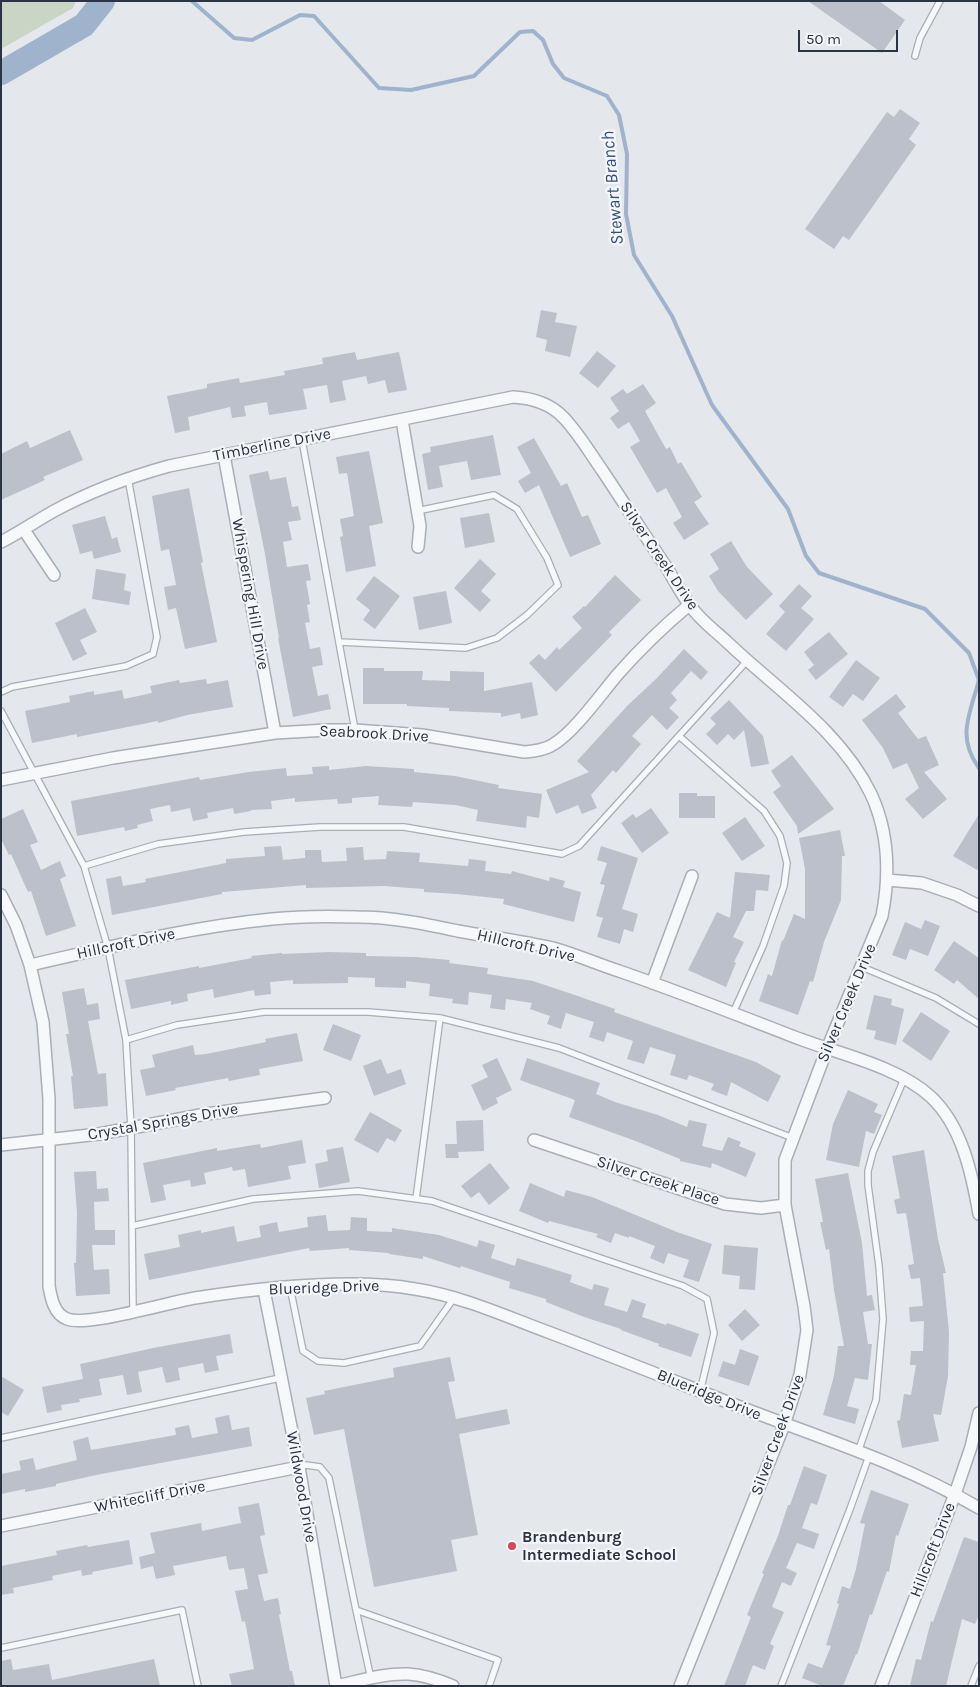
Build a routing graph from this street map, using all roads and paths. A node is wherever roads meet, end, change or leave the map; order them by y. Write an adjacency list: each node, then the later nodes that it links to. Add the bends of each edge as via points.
1 (940, 1): 2 (lane, via 920,38)
2 (915, 56)
3 (555, 410): 4 (street, Timberline Drive, via 529,398 513,397); 13 (street, Silver Creek Drive, via 588,450)
4 (402, 420): 5 (street, Timberline Drive); 8 (street)
5 (302, 440): 6 (street, Timberline Drive); 14 (lane)
6 (224, 455): 7 (street, Timberline Drive); 19 (street, Whispering Hill Drive)
7 (128, 478): 9 (street, Timberline Drive, via 75,501); 16 (lane, via 157,636 153,654 126,666 12,687)
8 (417, 511): 11 (street, via 420,526); 14 (lane, via 494,495 517,509 547,558 558,585 497,638 466,648)
9 (24, 530): 10 (street, Timberline Drive); 12 (street)
10 (1, 542)
11 (418, 547)
12 (54, 575)
13 (689, 605): 15 (street, Silver Creek Drive); 18 (street, Seabrook Drive, via 620,672 565,736 540,750 524,752 422,735)
14 (339, 642): 18 (lane)
15 (747, 661): 20 (lane); 25 (street, Silver Creek Drive, via 814,720 855,768 880,818 888,861)
16 (1, 692)
17 (1, 711): 21 (lane)
18 (355, 730): 19 (street, Seabrook Drive)
19 (275, 733): 21 (street, Seabrook Drive)
20 (679, 736): 23 (lane, via 579,846 562,854 404,827 320,827 244,832 158,844); 32 (lane, via 764,811 780,836 787,863 784,886 763,946)
21 (33, 773): 22 (street, Seabrook Drive); 23 (lane)
22 (1, 780)
23 (84, 866): 28 (lane)
24 (692, 876): 31 (street)
25 (887, 880): 27 (street, via 922,883); 30 (street, Silver Creek Drive, via 882,916)
26 (1, 895): 29 (street, Blueridge Drive)
27 (979, 906)
28 (108, 948): 29 (street, Hillcroft Drive); 31 (street, Hillcroft Drive, via 256,921 361,916 394,919 554,949); 35 (lane)
29 (30, 965): 41 (street, Blueridge Drive, via 44,1022)
30 (862, 967): 34 (lane, via 936,998); 36 (street, Silver Creek Drive)
31 (652, 982): 32 (street, Hillcroft Drive)
32 (733, 1013): 36 (street, Hillcroft Drive)
33 (440, 1018): 35 (lane, via 368,1012 264,1012 177,1025); 40 (lane, via 559,1048); 44 (lane)
34 (979, 1024)
35 (126, 1040): 39 (lane)
36 (827, 1049): 37 (street, Hillcroft Drive, via 889,1070); 40 (street, Silver Creek Drive)
37 (904, 1079): 46 (street, Hillcroft Drive, via 931,1097 948,1119 970,1171); 57 (lane, via 868,1171 883,1320 876,1400)
38 (325, 1098): 39 (street, Crystal Springs Drive)
39 (131, 1128): 41 (street, Crystal Springs Drive); 47 (lane)
40 (793, 1138): 45 (street, Silver Creek Drive, via 785,1160)
41 (48, 1140): 43 (street, Crystal Springs Drive); 51 (street, Blueridge Drive, via 49,1286 55,1309 68,1319 79,1320)
42 (534, 1140): 45 (street, Silver Creek Place, via 726,1204 761,1208)
43 (1, 1145)
44 (416, 1199): 47 (lane, via 358,1191 253,1199); 53 (lane, via 432,1200 683,1286 707,1299 714,1332)
45 (785, 1205): 55 (street, Silver Creek Drive, via 807,1330 800,1375)
46 (979, 1214)
47 (132, 1226): 51 (lane)
48 (290, 1287): 49 (street, Blueridge Drive); 50 (street, Blueridge Drive, via 379,1284); 50 (lane, via 304,1351 318,1361 344,1363 420,1346)
49 (264, 1290): 51 (street, Blueridge Drive, via 195,1298); 52 (street, Wildwood Drive)
50 (454, 1298): 53 (street, Blueridge Drive, via 642,1367)
51 (134, 1311)
52 (280, 1378): 56 (lane); 59 (street, Wildwood Drive)
53 (700, 1392): 55 (street, Blueridge Drive)
54 (979, 1413): 60 (street, Hillcroft Drive)
55 (784, 1425): 57 (street, Blueridge Drive); 71 (street, Silver Creek Drive)
56 (1, 1438)
57 (858, 1452): 58 (street, Blueridge Drive)
58 (869, 1456): 60 (street, Blueridge Drive, via 900,1467); 72 (lane)
59 (299, 1467): 62 (street, Whitecliff Drive); 63 (lane, via 320,1467 329,1478); 68 (street, Wildwood Drive)
60 (954, 1494): 61 (street, Blueridge Drive); 73 (street, Hillcroft Drive)
61 (979, 1508)
62 (1, 1526)
63 (356, 1610): 66 (lane); 70 (lane, via 498,1660)
64 (1, 1648): 67 (lane, via 182,1610)
65 (979, 1666): 74 (lane)
66 (371, 1679): 68 (street); 69 (street, via 408,1674)
67 (198, 1686)
68 (336, 1686)
69 (453, 1686)
70 (489, 1686)
71 (680, 1686)
72 (781, 1686)
73 (881, 1686)
74 (971, 1686)

